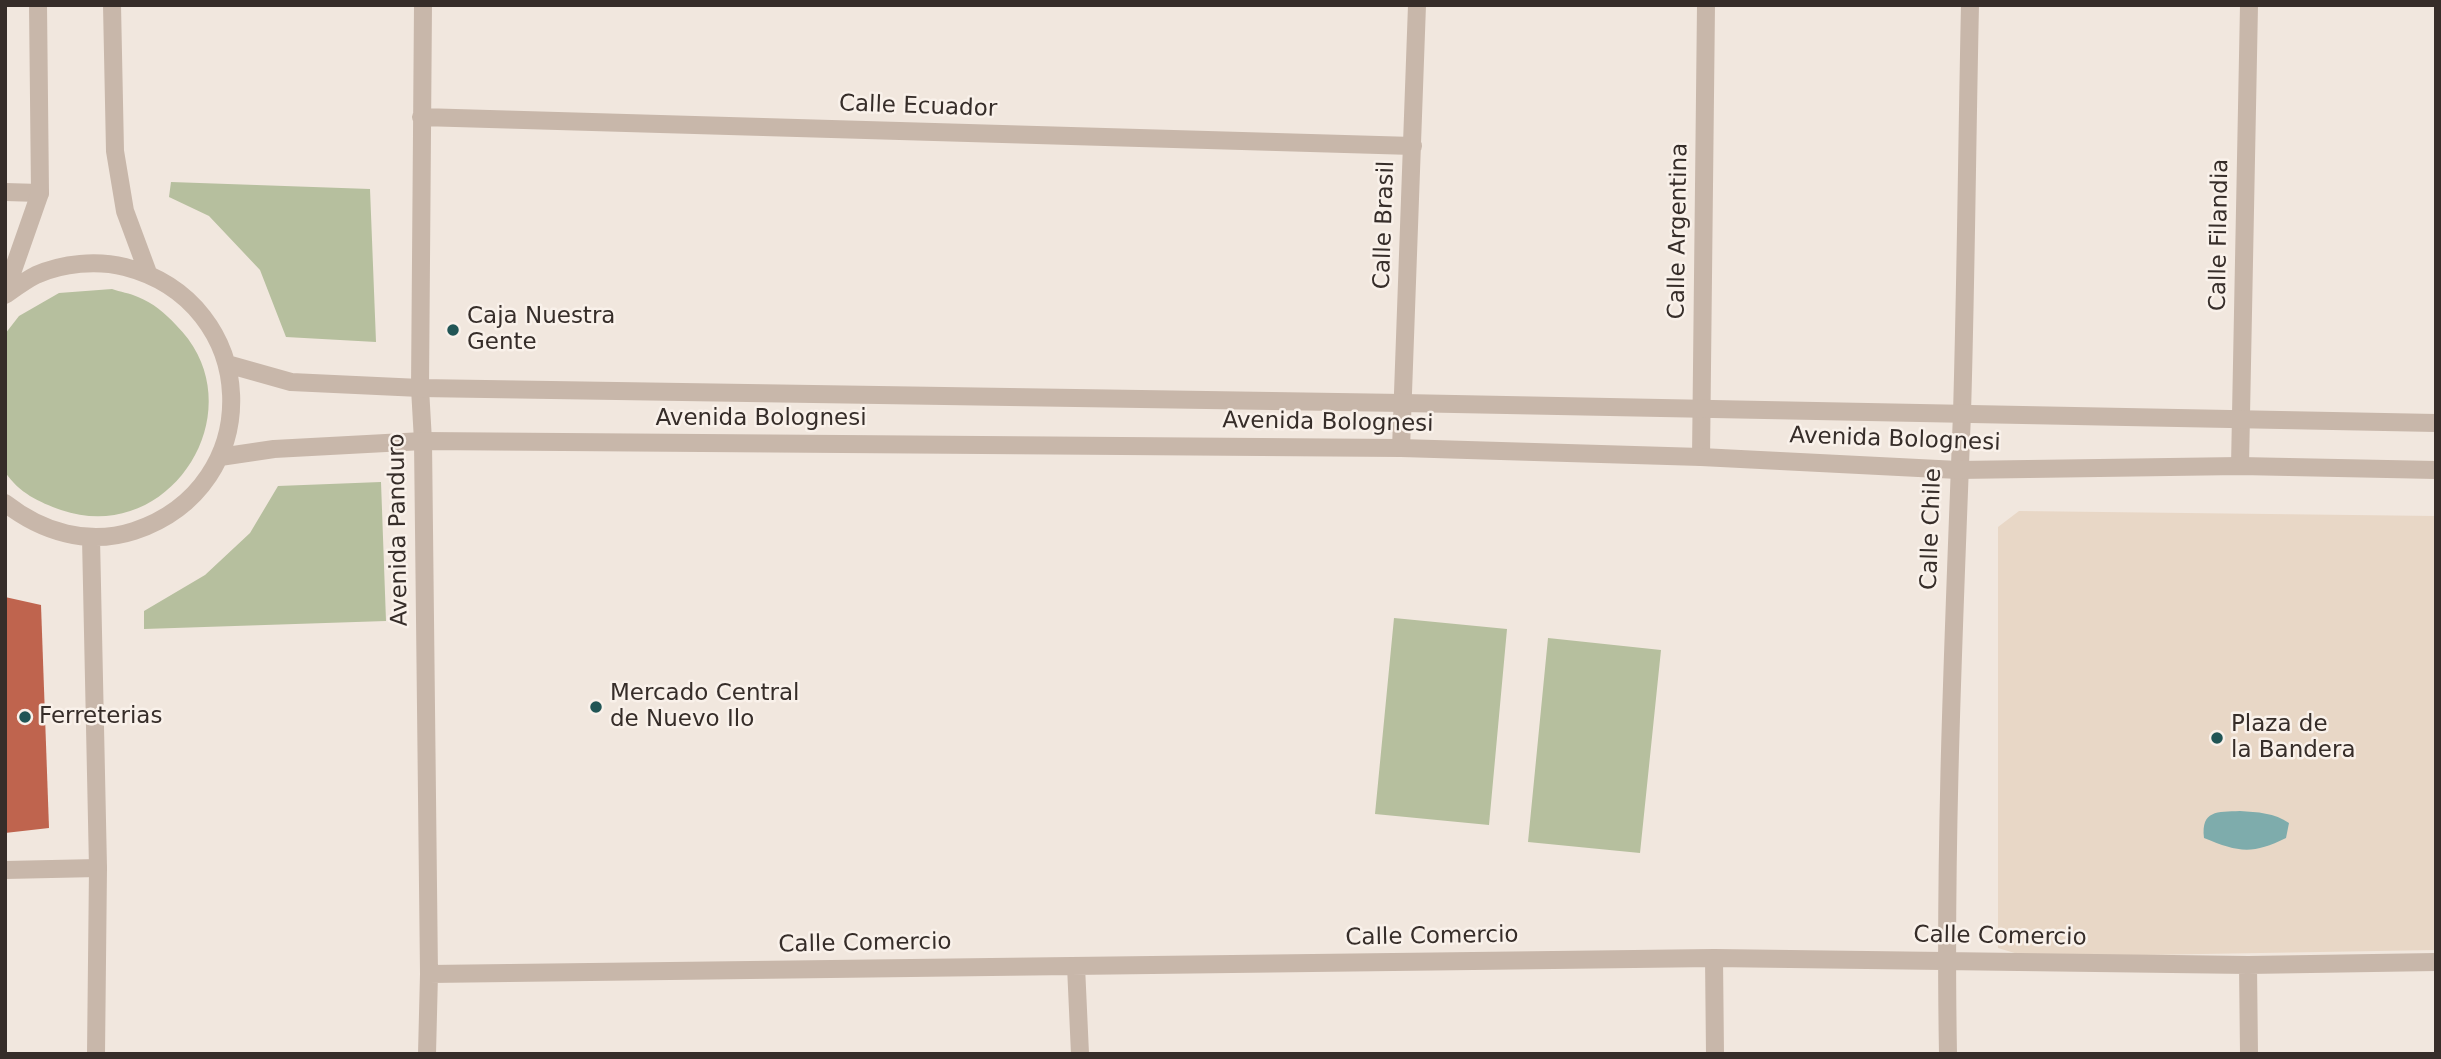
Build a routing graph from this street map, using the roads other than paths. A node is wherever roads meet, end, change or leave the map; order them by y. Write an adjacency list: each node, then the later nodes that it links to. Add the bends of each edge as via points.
1 (38, 5): 11 (street)
2 (112, 5): 12 (street, via 115,151 125,211)
3 (423, 5): 8 (street, Avenida Panduro)
4 (1417, 5): 9 (street, Calle Brasil)
5 (1706, 5): 17 (street, Calle Argentina)
6 (1970, 5): 18 (street, Calle Chile)
7 (2249, 5): 19 (street, Calle Filandia)
8 (421, 117): 9 (street, Calle Ecuador); 15 (street, Avenida Panduro)
9 (1413, 146): 16 (street, Calle Brasil)
10 (5, 192): 11 (street)
11 (40, 193): 13 (street)
12 (148, 273): 13 (street, via 110,263 73,264 36,275); 14 (street, via 175,288 198,310 216,335)
13 (5, 294)
14 (227, 364): 15 (street, Avenida Bolognesi, via 291,382); 23 (street, via 232,412)
15 (420, 388): 16 (street, Avenida Bolognesi); 21 (street, Avenida Panduro)
16 (1403, 402): 17 (street, Avenida Bolognesi); 22 (street, Calle Brasil)
17 (1702, 409): 18 (street, Avenida Bolognesi); 24 (street, Calle Argentina)
18 (1962, 415): 19 (street, Avenida Bolognesi); 26 (street, Calle Chile)
19 (2241, 420): 20 (street, Avenida Bolognesi); 25 (street, Calle Filandia)
20 (2436, 423)
21 (423, 442): 22 (street, Avenida Bolognesi); 23 (street, Avenida Bolognesi, via 274,449); 39 (street, Avenida Panduro)
22 (1401, 448): 24 (street, Avenida Bolognesi)
23 (220, 457): 31 (street, via 204,485 181,508 124,534)
24 (1701, 457): 26 (street, Avenida Bolognesi)
25 (2240, 466): 26 (street, Avenida Bolognesi); 27 (street, Avenida Bolognesi)
26 (1958, 470): 35 (street, Calle Chile)
27 (2436, 470)
28 (5, 503): 29 (street)
29 (22, 516): 30 (street); 31 (street, via 44,527)
30 (5, 525)
31 (91, 538): 32 (street)
32 (98, 868): 33 (street); 40 (street)
33 (5, 870)
34 (1714, 958): 35 (street, Calle Comercio); 38 (street, Calle Comercio); 43 (street)
35 (1946, 961): 37 (street, Calle Comercio); 44 (street, Calle Chile)
36 (2436, 962): 37 (street, Calle Comercio)
37 (2248, 965): 45 (street)
38 (1076, 966): 39 (street, Calle Comercio); 42 (street)
39 (429, 974): 41 (street, Avenida Panduro)
40 (96, 1054)
41 (427, 1054)
42 (1080, 1054)
43 (1714, 1054)
44 (1948, 1054)
45 (2249, 1054)

